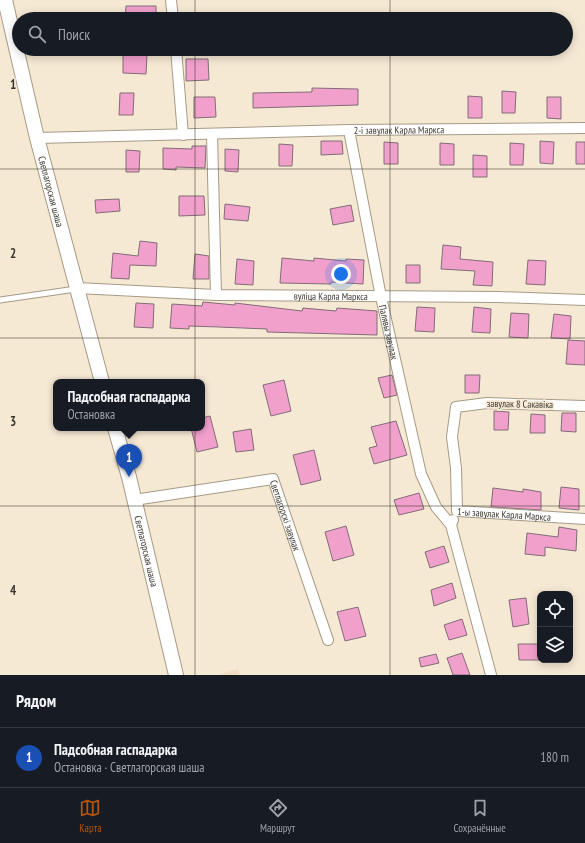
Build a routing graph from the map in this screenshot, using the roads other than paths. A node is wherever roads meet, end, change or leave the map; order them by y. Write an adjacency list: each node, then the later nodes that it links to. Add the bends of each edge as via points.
1 (5, 0): 4 (main road, Светлагорская шаша)
2 (172, 0): 3 (street)
3 (173, 12)
4 (12, 30)
5 (18, 56): 11 (main road, Светлагорская шаша)
6 (177, 56): 10 (street)
7 (585, 128): 8 (street, 2-і завулак Карла Маркса)
8 (348, 130): 9 (street, 2-і завулак Карла Маркса); 14 (street, Палявы завулак)
9 (212, 134): 10 (street, 2-і завулак Карла Маркса); 13 (street)
10 (183, 135): 11 (street, 2-і завулак Карла Маркса)
11 (37, 138): 12 (main road, Светлагорская шаша)
12 (77, 288): 13 (street, вуліца Карла Маркса); 15 (lane); 17 (main road, Светлагорская шаша)
13 (216, 295): 14 (street, вуліца Карла Маркса)
14 (381, 297): 16 (street, вуліца Карла Маркса); 24 (street, Палявы завулак, via 421,474 436,507)
15 (0, 300)
16 (585, 300)
17 (101, 379)
18 (456, 406): 19 (street, завулак 8 Сакавіка, via 487,402); 22 (street, 1-ы завулак Карла Маркса, via 452,437)
19 (585, 406)
20 (116, 431): 21 (main road, Светлагорская шаша)
21 (134, 500): 25 (street, Светлагорскі завулак, via 273,479); 26 (main road, Светлагорская шаша)
22 (457, 511): 23 (street, 1-ы завулак Карла Маркса); 24 (street)
23 (585, 519)
24 (451, 525): 27 (street, Палявы завулак)
25 (328, 640)
26 (176, 675)
27 (491, 675)

